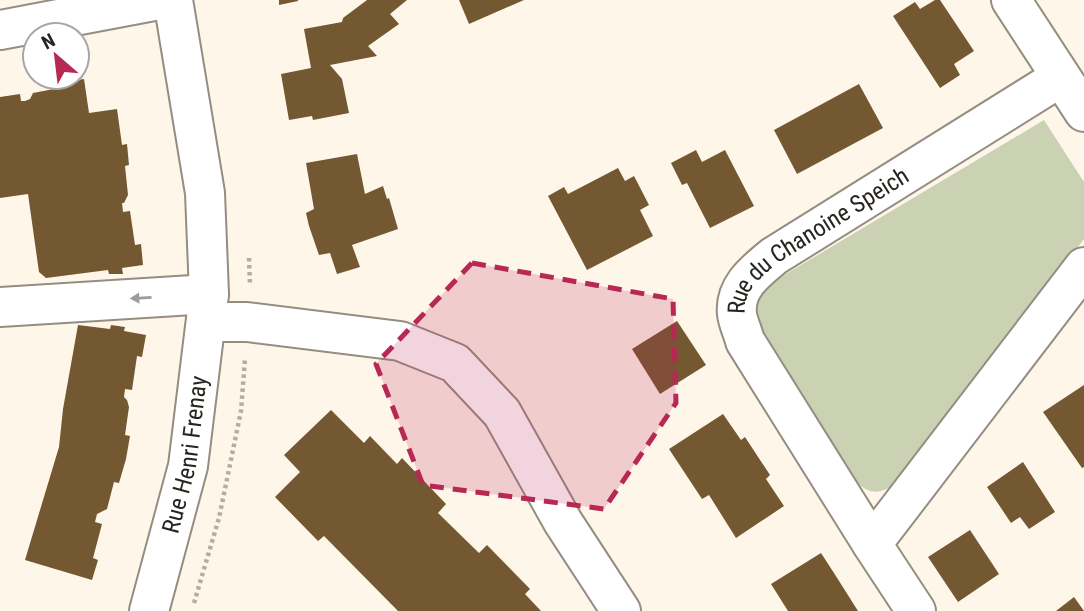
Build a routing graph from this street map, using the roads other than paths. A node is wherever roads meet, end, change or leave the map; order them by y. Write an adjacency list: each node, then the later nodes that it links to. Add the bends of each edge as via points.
1 (159, 0): 4 (street)
2 (173, 0): 9 (street, Rue Henri Frenay, via 205,192)
3 (1010, 0): 5 (street)
4 (0, 30)
5 (1061, 76): 6 (street); 10 (street, Rue du Chanoine Speich, via 774,256 751,275 740,292 737,313 745,341)
6 (1084, 112)
7 (1084, 267): 10 (street)
8 (0, 307): 9 (street, one-way to 8)
9 (207, 308): 11 (street, Rue Henri Frenay, via 188,466); 12 (street, via 247,322 400,341 455,363 502,413 563,522)
10 (872, 544): 13 (street, Rue du Chanoine Speich)
11 (149, 611)
12 (621, 611)
13 (916, 611)

